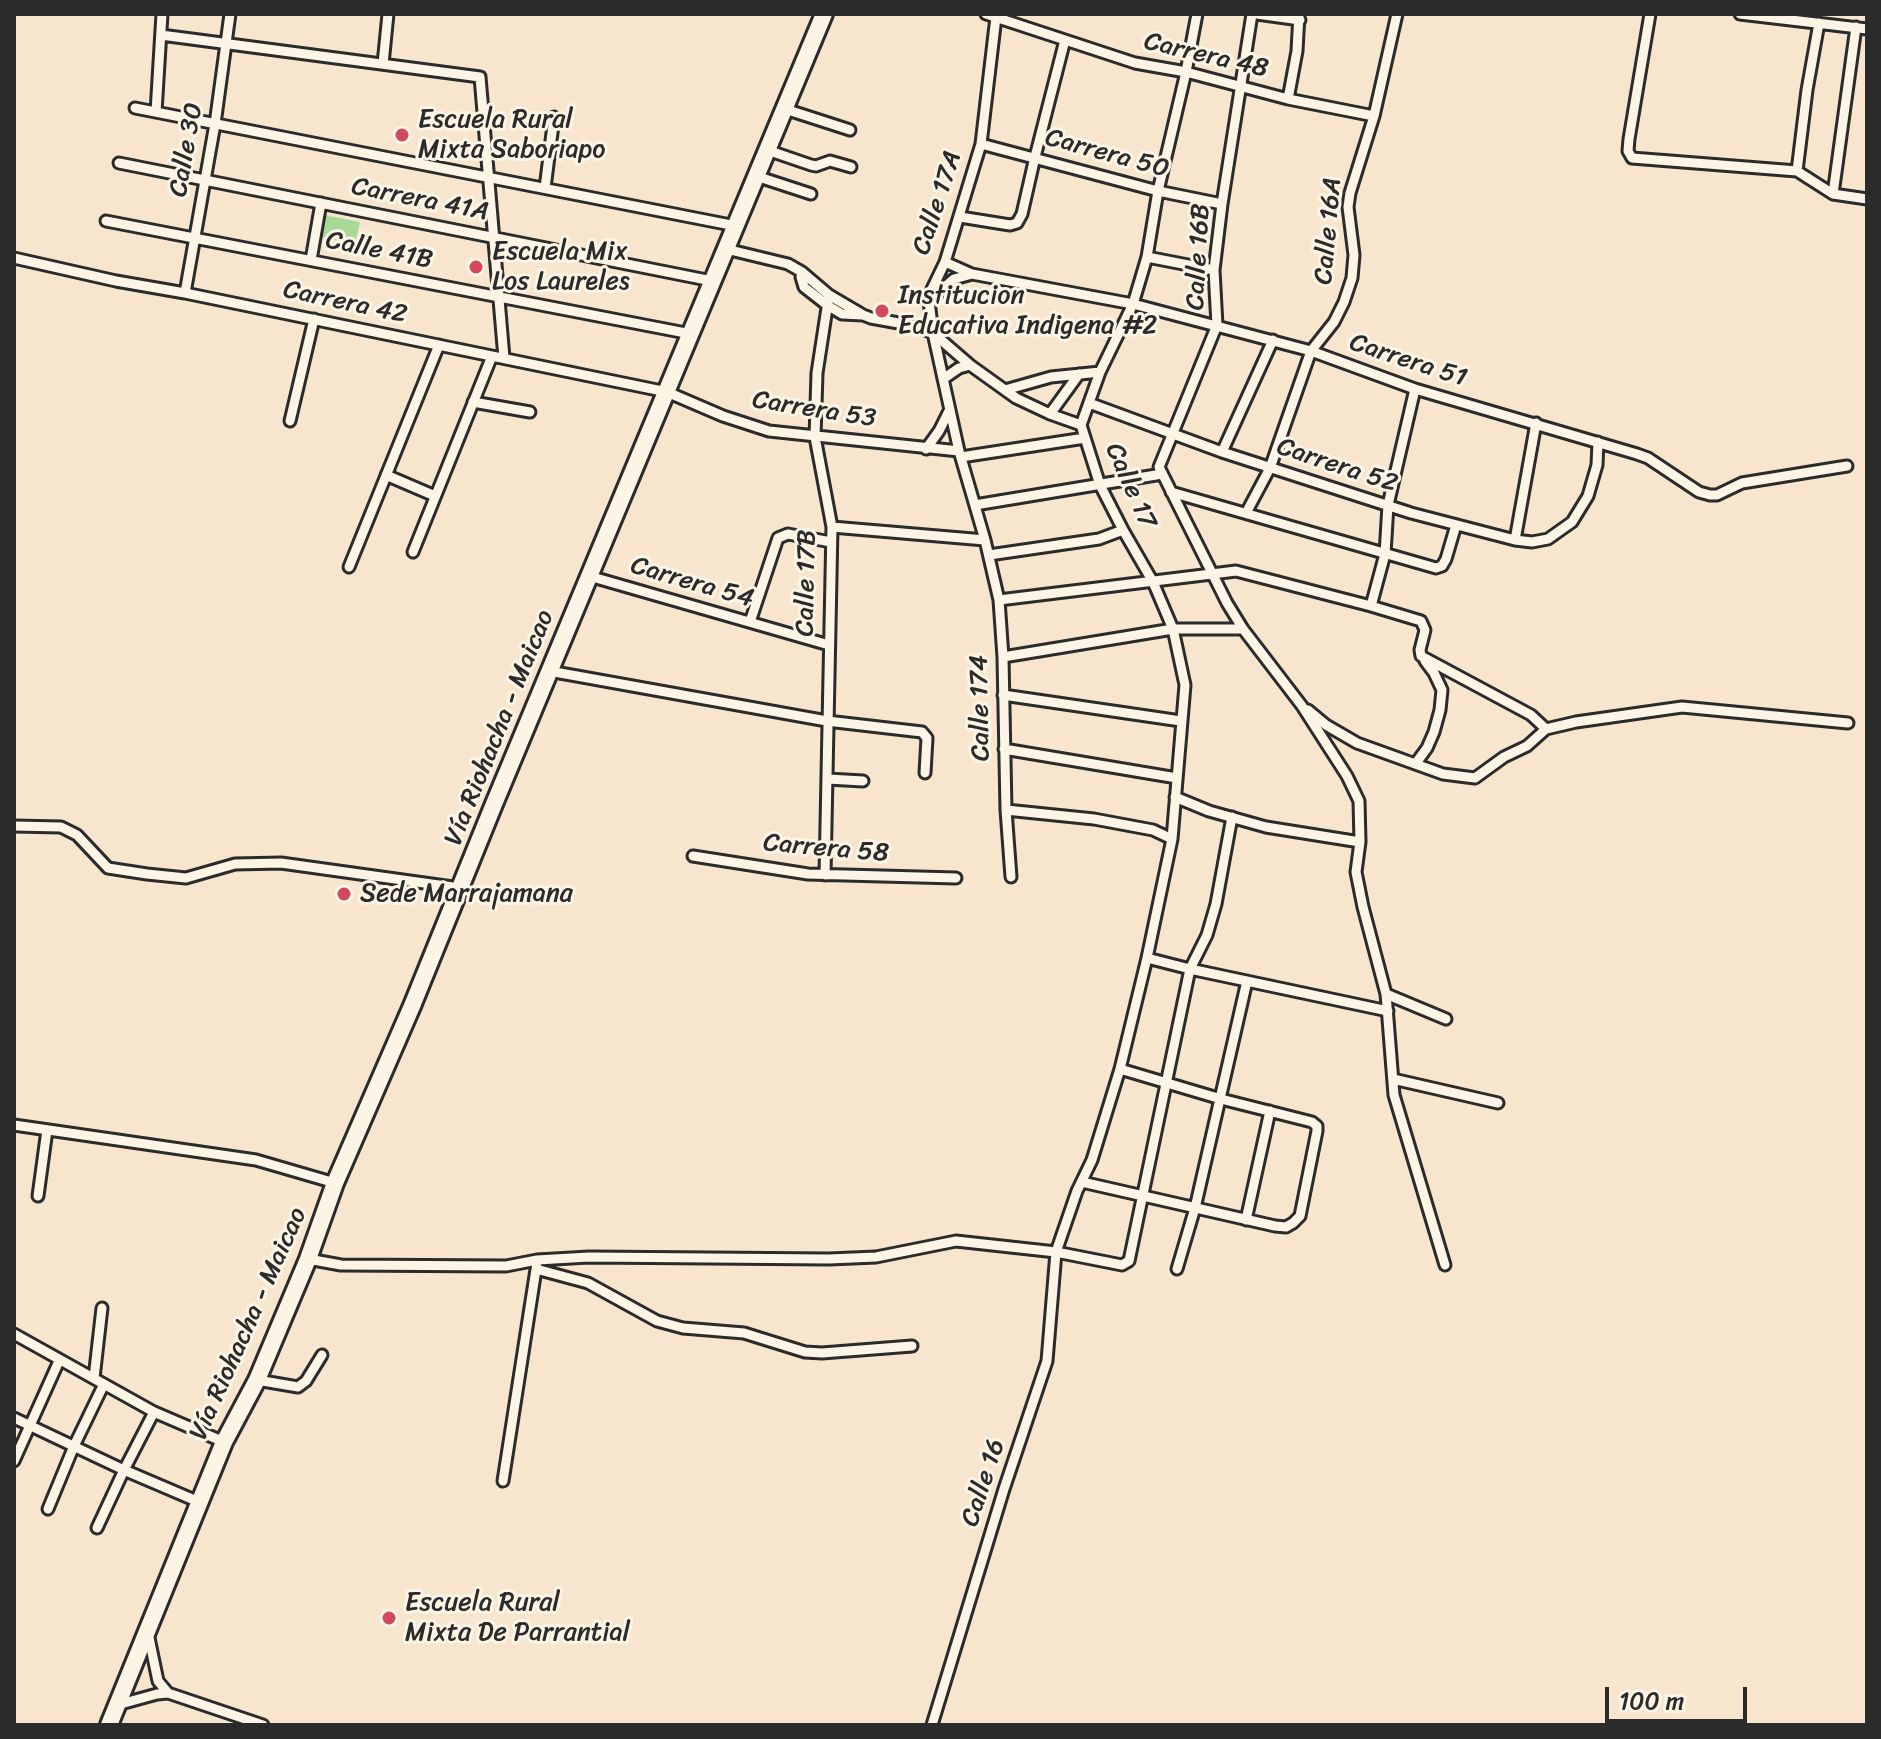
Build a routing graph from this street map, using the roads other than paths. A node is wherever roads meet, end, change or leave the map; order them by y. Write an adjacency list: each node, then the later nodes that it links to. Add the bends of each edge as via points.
1 (162, 14): 16 (street)
2 (230, 14): 18 (street, Calle 30)
3 (388, 14): 19 (street)
4 (824, 14): 24 (highway, Vía Riohacha - Maicao)
5 (1197, 14): 20 (street, Calle 17)
6 (1254, 14): 12 (street); 21 (street, Calle 16B)
7 (1397, 14): 26 (street, Calle 16A)
8 (1650, 14): 35 (street, via 1629,139 1632,158)
9 (1740, 14): 11 (street)
10 (991, 16): 17 (street, Carrera 48); 30 (street, Calle 17A)
11 (1768, 16): 13 (street)
12 (1299, 17): 22 (street)
13 (1819, 23): 14 (street); 35 (street)
14 (1856, 27): 15 (street); 42 (street)
15 (1867, 29)
16 (161, 35): 18 (street); 25 (street)
17 (1065, 40): 20 (street, Carrera 48, via 1135,63); 32 (street)
18 (226, 44): 19 (street); 28 (street, Calle 30)
19 (383, 64): 37 (street, via 480,77)
20 (1186, 72): 21 (street, Carrera 48); 40 (street, Calle 17)
21 (1240, 86): 22 (street, Carrera 48); 45 (street, Calle 16B)
22 (1288, 99): 26 (street, Carrera 48)
23 (135, 108): 25 (street)
24 (785, 109): 29 (street); 31 (highway, Vía Riohacha - Maicao)
25 (156, 112): 28 (street)
26 (1374, 116): 70 (street, Calle 16A, via 1348,207 1352,278 1334,322)
27 (554, 117): 39 (street)
28 (215, 124): 37 (street); 38 (street, Calle 30)
29 (850, 130)
30 (981, 144): 32 (street, Carrera 50); 46 (street, Calle 17A)
31 (767, 150): 34 (street, via 811,165 830,161); 36 (highway, Vía Riohacha - Maicao)
32 (1035, 157): 40 (street, Carrera 50); 46 (street, via 1017,223)
33 (119, 163): 38 (street, Carrera 41A)
34 (851, 167)
35 (1797, 171): 42 (street)
36 (756, 176): 41 (street); 48 (highway, Vía Riohacha - Maicao)
37 (489, 177): 39 (street); 50 (street)
38 (205, 180): 44 (street, Carrera 41A); 49 (street, Calle 30)
39 (545, 188): 48 (street)
40 (1158, 191): 45 (street, Carrera 50); 52 (street, Calle 17)
41 (811, 194)
42 (1833, 194): 43 (street)
43 (1867, 199)
44 (321, 203): 50 (street, Carrera 41A); 54 (street)
45 (1222, 204): 56 (street, Calle 16B)
46 (960, 217): 55 (street, Calle 17A)
47 (106, 221): 49 (street, Calle 41B)
48 (736, 226): 51 (highway, Vía Riohacha - Maicao)
49 (195, 237): 54 (street, Calle 41B); 59 (street, Calle 30)
50 (494, 237): 58 (street, Carrera 41A); 60 (street)
51 (726, 249): 58 (highway, Vía Riohacha - Maicao); 61 (street, via 802,272 804,287)
52 (1147, 257): 56 (street); 63 (street, Calle 17)
53 (14, 258): 59 (street, Carrera 42)
54 (311, 260): 60 (street, Calle 41B)
55 (945, 262): 57 (street, Carrera 51); 62 (street, Calle 17A)
56 (1214, 270): 65 (street, Calle 16B)
57 (972, 274): 62 (street, via 954,279); 63 (street, Carrera 51)
58 (712, 281): 67 (highway, Vía Riohacha - Maicao)
59 (185, 293): 64 (street, Carrera 42)
60 (499, 297): 67 (street, Calle 41B); 72 (street)
61 (828, 300): 66 (street, via 842,314); 89 (street, Calle 17B, via 817,373)
62 (929, 301): 66 (street, Calle 17A)
63 (1133, 304): 65 (street, Carrera 51); 74 (street, Calle 17)
64 (314, 319): 69 (street, Carrera 42); 85 (street)
65 (1217, 325): 68 (street, Carrera 51); 88 (street, Calle 16B)
66 (933, 333): 73 (street); 76 (street, Calle 17A)
67 (691, 334): 79 (highway, Vía Riohacha - Maicao)
68 (1273, 340): 70 (street, Carrera 51); 93 (street)
69 (439, 345): 71 (street, Carrera 42); 98 (street)
70 (1311, 351): 77 (street, Carrera 51); 96 (street)
71 (492, 356): 72 (street, Carrera 42); 80 (street)
72 (504, 358): 79 (street, Carrera 42)
73 (970, 365): 76 (street); 78 (street)
74 (1100, 372): 75 (street); 81 (street, Calle 17)
75 (1079, 374): 78 (street); 84 (street)
76 (943, 379): 82 (street, Calle 17A)
77 (1415, 389): 86 (street, Carrera 51); 103 (street)
78 (1005, 390): 84 (street)
79 (667, 392): 89 (street, Carrera 53, via 769,431); 116 (highway, Vía Riohacha - Maicao)
80 (473, 402): 83 (street); 101 (street)
81 (1089, 403): 87 (street, Calle 17); 88 (street, Carrera 52)
82 (950, 408): 92 (street); 94 (street, Calle 17A)
83 (530, 412)
84 (1050, 414): 87 (street)
85 (290, 421)
86 (1536, 423): 91 (street, Carrera 51); 109 (street)
87 (1081, 425): 90 (street, Calle 17)
88 (1172, 435): 93 (street, Carrera 52); 97 (street, Calle 16B)
89 (815, 437): 92 (street, Carrera 53); 106 (street, Calle 17B)
90 (1085, 438): 94 (street, Carrera 53); 99 (street, Calle 17)
91 (1598, 442): 95 (street, Carrera 51, via 1648,458 1710,495 1742,483); 109 (street, Carrera 52, via 1588,496 1572,522 1548,539)
92 (926, 449): 94 (street, Carrera 53)
93 (1222, 452): 96 (street, Carrera 52)
94 (960, 454): 102 (street, Calle 17A)
95 (1847, 466)
96 (1270, 468): 103 (street, Carrera 52); 104 (street)
97 (1161, 470): 99 (street); 100 (street)
98 (386, 475): 101 (street); 114 (street)
99 (1100, 485): 102 (street); 107 (street, Calle 17)
100 (1171, 492): 104 (street); 115 (street)
101 (435, 496): 111 (street)
102 (975, 505): 108 (street, Calle 17A)
103 (1388, 505): 105 (street, Carrera 52); 112 (street)
104 (1246, 513): 112 (street)
105 (1456, 525): 109 (street, Carrera 52); 112 (street, via 1442,566)
106 (832, 527): 108 (street); 110 (street, Calle 17B)
107 (1123, 530): 113 (street, via 1099,539); 117 (street, Calle 17)
108 (985, 540): 113 (street, Calle 174)
109 (1515, 540)
110 (831, 542): 120 (street, via 788,534 778,538); 123 (street, Calle 17B)
111 (413, 552)
112 (1385, 554): 119 (street)
113 (989, 555): 118 (street, Calle 174)
114 (349, 567)
115 (1211, 573): 117 (street); 119 (street, via 1236,571); 122 (street)
116 (589, 576): 120 (street, Carrera 54); 126 (highway, Vía Riohacha - Maicao)
117 (1153, 582): 118 (street); 121 (street, Calle 17)
118 (999, 600): 125 (street, Calle 174)
119 (1371, 606): 124 (street, via 1421,621)
120 (750, 622): 123 (street, Carrera 54)
121 (1173, 629): 122 (street); 125 (street); 130 (street, Calle 17, via 1185,685)
122 (1243, 629): 128 (street)
123 (829, 645): 129 (street, Calle 17B)
124 (1421, 656): 132 (street, via 1531,715); 134 (street, via 1442,690 1434,732)
125 (1003, 657): 127 (street, Calle 174)
126 (549, 671): 129 (street); 149 (highway, Vía Riohacha - Maicao)
127 (1003, 695): 130 (street); 133 (street, Calle 174)
128 (1302, 706): 134 (street, via 1357,743); 144 (street, via 1359,801)
129 (827, 721): 135 (street, via 922,732 927,738); 137 (street, Calle 17B)
130 (1181, 721): 136 (street, Calle 17)
131 (1848, 723): 132 (street, via 1682,707)
132 (1546, 729): 134 (street, via 1475,778 1443,774)
133 (1004, 749): 136 (street); 140 (street, Calle 174)
134 (1416, 763)
135 (925, 773)
136 (1177, 778): 139 (street, Calle 17)
137 (828, 779): 138 (street); 146 (street, Calle 17B)
138 (863, 781)
139 (1175, 797): 141 (street); 143 (street, Calle 17)
140 (1006, 810): 143 (street, via 1094,819); 147 (street, Calle 174)
141 (1232, 817): 144 (street); 151 (street, via 1216,904)
142 (14, 826): 149 (street, via 61,827 77,835 108,868 147,874 186,878 235,864 281,863)
143 (1172, 839): 150 (street, Calle 17)
144 (1360, 842): 153 (street, via 1356,872)
145 (693, 856): 146 (street, Carrera 58)
146 (825, 875): 148 (street, Carrera 58)
147 (1011, 877)
148 (956, 878)
149 (460, 888): 165 (highway, Vía Riohacha - Maicao)
150 (1147, 958): 151 (street); 156 (street, Calle 17)
151 (1190, 969): 152 (street); 158 (street)
152 (1247, 981): 154 (street); 159 (street)
153 (1386, 994): 154 (street); 155 (street)
154 (1388, 1011): 157 (street)
155 (1446, 1019)
156 (1120, 1069): 158 (street); 164 (street, Calle 16)
157 (1393, 1079): 160 (street); 173 (street)
158 (1167, 1082): 159 (street); 167 (street)
159 (1221, 1099): 161 (street); 168 (street)
160 (1498, 1103)
161 (1270, 1111): 169 (street); 169 (street, via 1317,1126 1300,1216 1286,1227)
162 (14, 1125): 163 (street)
163 (47, 1130): 165 (street, via 256,1160); 166 (street)
164 (1082, 1182): 167 (street); 170 (street, Calle 16)
165 (335, 1183): 171 (highway, Vía Riohacha - Maicao)
166 (38, 1196)
167 (1142, 1196): 168 (street); 170 (street, via 1129,1261 1122,1265)
168 (1195, 1208): 169 (street); 174 (street)
169 (1246, 1220)
170 (1056, 1252): 172 (street, via 956,1241 876,1257 589,1257); 199 (street, Calle 16, via 1047,1361)
171 (308, 1259): 172 (street, via 341,1265); 181 (highway, Vía Riohacha - Maicao)
172 (536, 1264): 177 (street, via 683,1328 744,1333 813,1353); 190 (street)
173 (1445, 1265)
174 (1177, 1269)
175 (102, 1308): 180 (street)
176 (14, 1334): 179 (street)
177 (912, 1346)
178 (322, 1355): 181 (street, via 298,1387)
179 (59, 1361): 180 (street); 185 (street)
180 (94, 1378): 182 (street)
181 (257, 1380): 186 (highway, Vía Riohacha - Maicao)
182 (104, 1384): 183 (street); 187 (street)
183 (154, 1412): 186 (street); 189 (street)
184 (14, 1418): 185 (street)
185 (30, 1426): 187 (street); 188 (street)
186 (224, 1442): 191 (highway, Vía Riohacha - Maicao)
187 (74, 1446): 189 (street); 192 (street)
188 (14, 1461)
189 (124, 1470): 191 (street); 193 (street)
190 (503, 1481)
191 (199, 1502): 194 (highway, Vía Riohacha - Maicao)
192 (48, 1509)
193 (97, 1528)
194 (147, 1630): 195 (street, via 158,1681); 196 (highway, Vía Riohacha - Maicao)
195 (168, 1693): 196 (street); 198 (street)
196 (117, 1705): 197 (highway, Vía Riohacha - Maicao)
197 (109, 1725)
198 (263, 1725)
199 (932, 1725)

